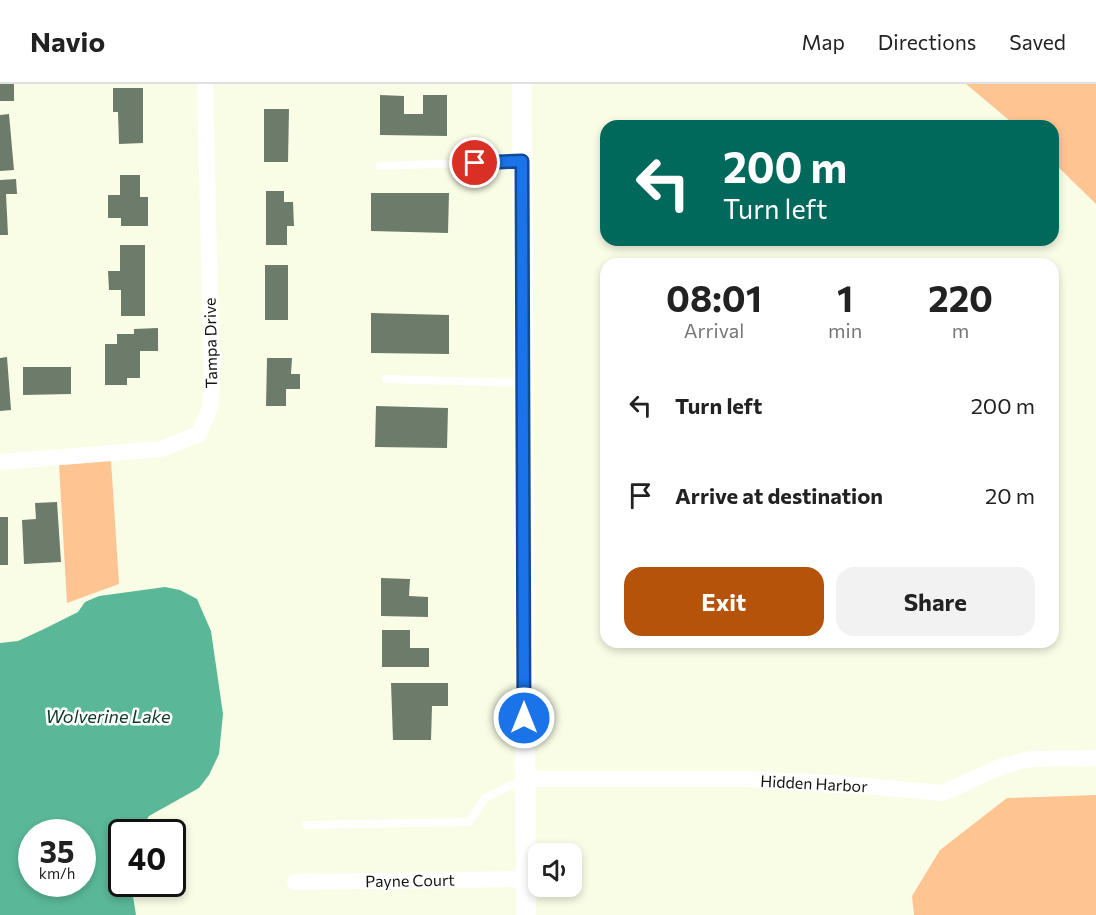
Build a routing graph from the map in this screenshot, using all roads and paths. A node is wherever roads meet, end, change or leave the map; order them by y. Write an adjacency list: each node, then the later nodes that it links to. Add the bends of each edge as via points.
1 (205, 84): 7 (street, Tampa Drive, via 212,386 210,407 199,434 161,449)
2 (522, 84): 3 (street)
3 (522, 161): 4 (lane); 6 (street)
4 (380, 166)
5 (386, 380): 6 (lane)
6 (522, 383): 9 (street)
7 (0, 462)
8 (1096, 758): 9 (street, Hidden Harbor, via 1012,763 943,793 745,780)
9 (525, 779): 10 (lane, via 485,798 469,822); 11 (street)
10 (306, 825)
11 (526, 879): 12 (street, Payne Court); 13 (street)
12 (295, 882)
13 (526, 915)

